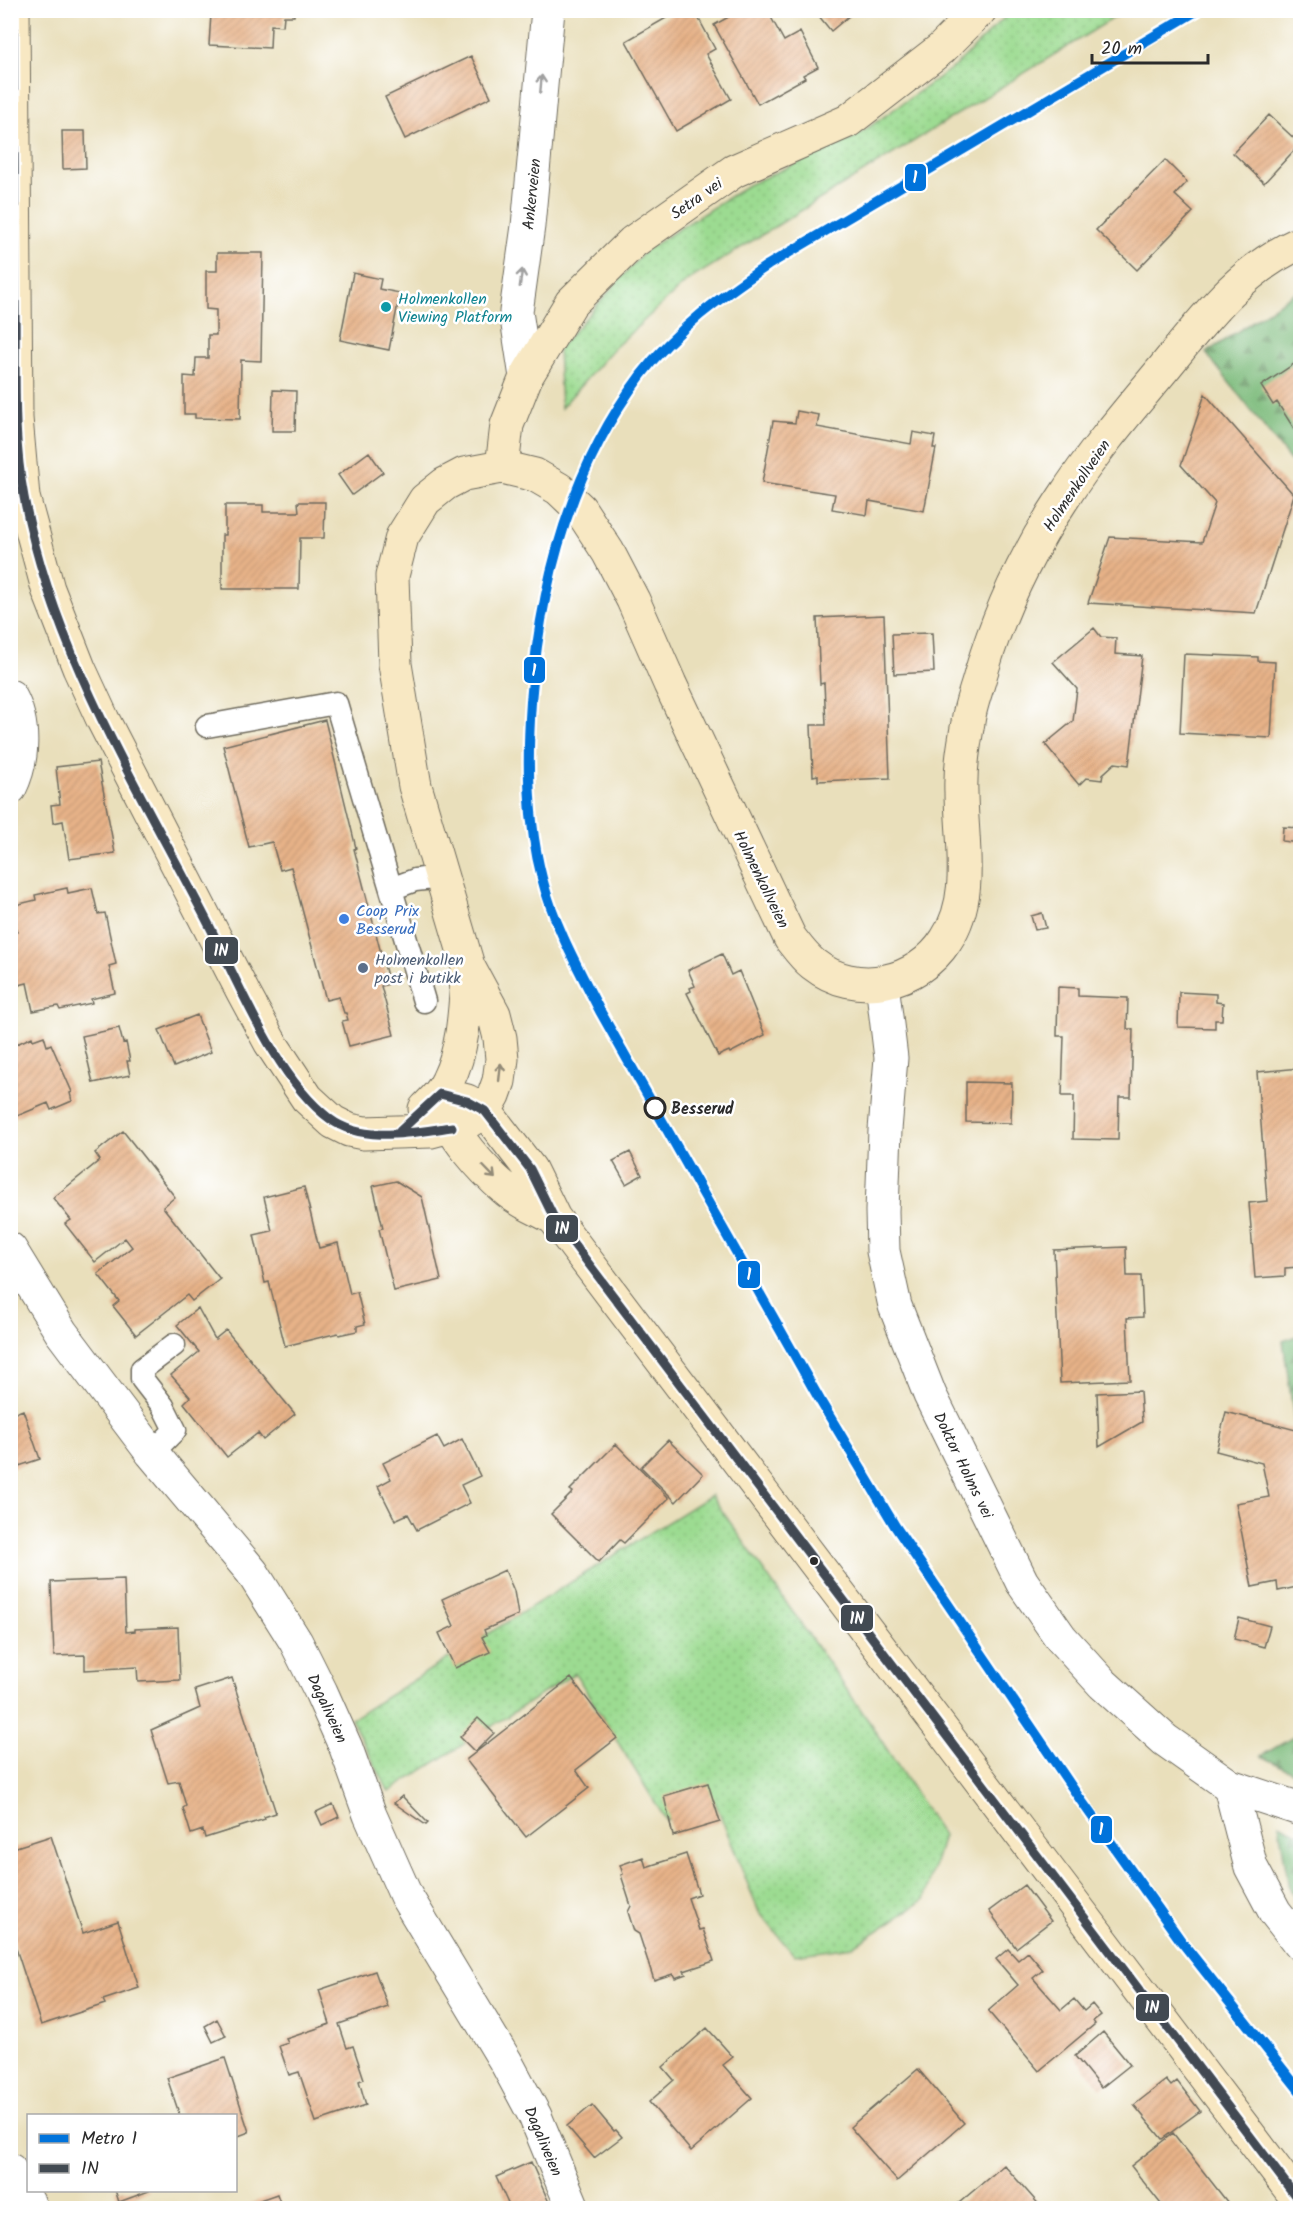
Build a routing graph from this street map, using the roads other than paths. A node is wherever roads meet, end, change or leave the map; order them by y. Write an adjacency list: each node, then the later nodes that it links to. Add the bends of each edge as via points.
1 (13, 10): 7 (main road)
2 (548, 10): 5 (street, Ankerveien, one-way to 2, via 516,312)
3 (980, 10): 5 (main road, Setra vei, via 941,49 848,121 734,171 633,242 571,303)
4 (1300, 243): 14 (main road, Holmenkollveien, via 1251,273 1216,304 1117,424 1050,520 1015,582 987,652 968,718 961,792 964,880 957,919 934,956 908,975)
5 (526, 377): 6 (main road, Setra vei, via 507,425)
6 (502, 467): 11 (main road, Holmenkollveien, via 464,474 425,500 402,537 392,576 395,664 413,775); 14 (main road, Holmenkollveien, via 535,475 559,489 596,531 633,600 790,938 822,970 850,980)
7 (17, 500): 19 (main road, via 79,668 270,1042 307,1098 333,1122 364,1133)
8 (10, 696): 10 (street, via 19,720 21,741 19,764)
9 (207, 726): 12 (lane, via 336,703)
10 (10, 788)
11 (443, 877): 12 (lane, via 415,880); 13 (main road, Holmenkollveien)
12 (391, 889): 15 (lane)
13 (468, 966): 16 (main road, Holmenkollveien, via 459,1042 449,1079); 17 (main road, Holmenkollveien, one-way to 13, via 499,1081 500,1038 494,1014)
14 (882, 983): 24 (street, Doktor Holms vei, via 891,1058 882,1210 884,1251 895,1306 930,1395 1022,1582 1061,1638 1103,1684 1165,1740)
15 (424, 1001)
16 (440, 1094): 17 (main road); 18 (main road); 19 (main road, Holmenkollveien)
17 (485, 1111): 18 (main road); 20 (main road, via 530,1169)
18 (452, 1127): 19 (main road); 20 (main road, one-way to 20, via 506,1190)
19 (400, 1131)
20 (554, 1218): 28 (main road)
21 (13, 1261): 23 (street, Dagaliveien)
22 (174, 1345): 23 (lane, via 142,1369 142,1379 175,1430)
23 (152, 1453): 30 (street, Dagaliveien, via 252,1572 296,1642 342,1739 406,1896 535,2116)
24 (1230, 1786): 25 (street, Doktor Holms vei); 26 (street, via 1251,1867 1275,1912)
25 (1300, 1809)
26 (1300, 1944)
27 (10, 2170): 29 (street)
28 (1300, 2202)
29 (31, 2208)
30 (573, 2208)

